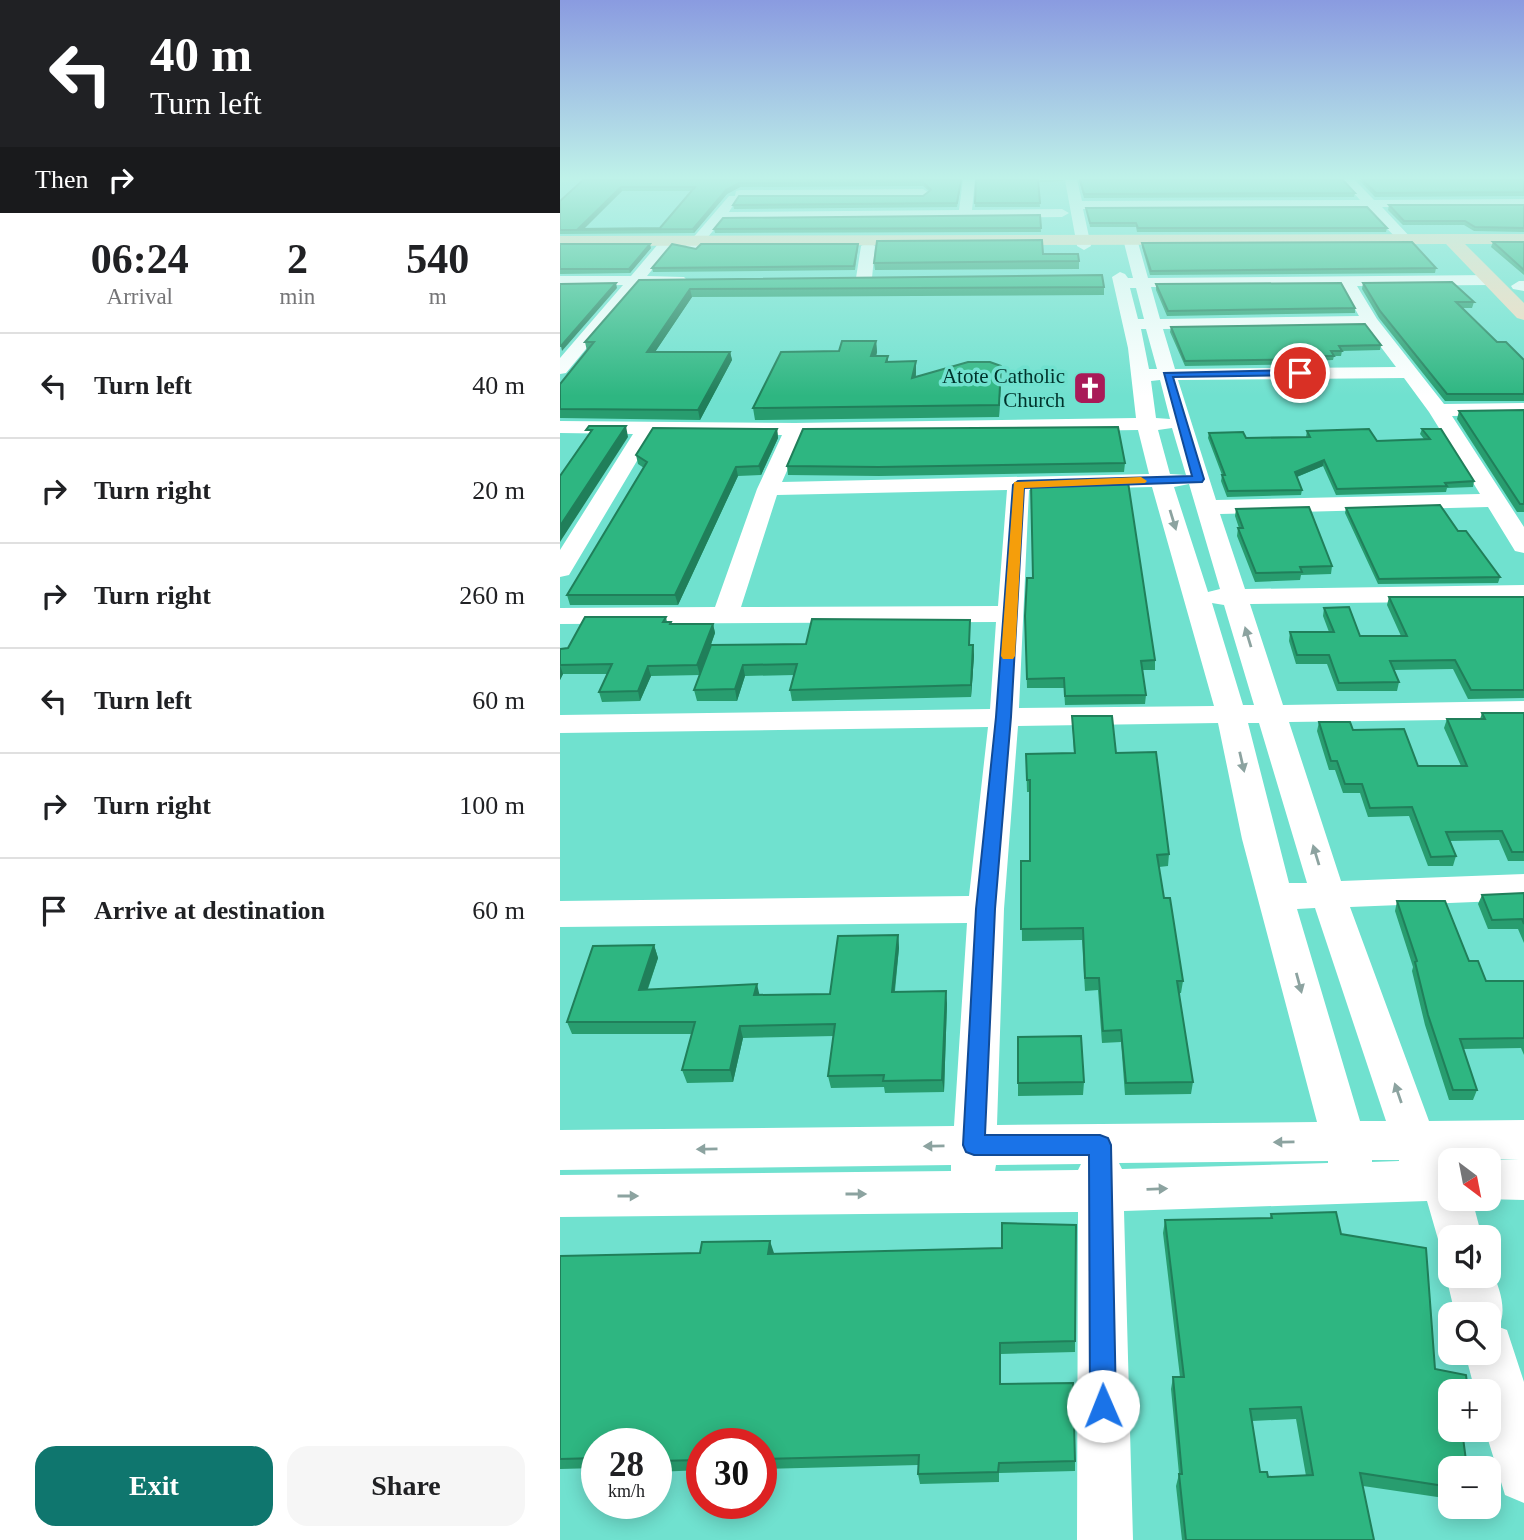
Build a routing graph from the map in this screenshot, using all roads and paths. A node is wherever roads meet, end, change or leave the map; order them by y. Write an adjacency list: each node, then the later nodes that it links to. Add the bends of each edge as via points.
1 (660, 252): 9 (street)
2 (868, 252): 6 (street)
3 (1105, 252): 7 (street)
4 (1470, 252): 10 (main road)
5 (1476, 252): 13 (main road)
6 (864, 278)
7 (1125, 278): 12 (street); 16 (street)
8 (702, 279): 9 (street)
9 (634, 280): 11 (street); 17 (street)
10 (1491, 280): 12 (street); 14 (main road)
11 (560, 281)
12 (1347, 281): 15 (street)
13 (1522, 287)
14 (1524, 314)
15 (1370, 321): 16 (street); 18 (street)
16 (1143, 324): 19 (street)
17 (563, 363)
18 (1406, 372): 19 (street); 21 (street)
19 (1154, 375): 22 (street); 23 (street)
20 (1524, 409): 21 (street)
21 (1438, 411): 31 (street)
22 (1181, 424): 23 (street); 30 (street)
23 (1147, 425): 26 (street); 27 (street)
24 (560, 427): 25 (street)
25 (647, 427): 26 (street); 33 (street)
26 (795, 429): 29 (street)
27 (1161, 480): 28 (street); 30 (street); 35 (street, one-way to 35)
28 (1018, 485): 29 (street); 38 (street)
29 (768, 489): 37 (street)
30 (1203, 493): 31 (street); 36 (street)
31 (1493, 500): 32 (street)
32 (1524, 546)
33 (560, 570)
34 (1524, 593): 36 (street)
35 (1197, 597): 36 (street); 42 (street)
36 (1236, 597): 41 (street, one-way to 36)
37 (726, 614): 38 (street); 39 (street)
38 (1011, 614): 43 (street)
39 (560, 616)
40 (1524, 710): 41 (street)
41 (1271, 713): 42 (street); 46 (street, one-way to 41)
42 (1231, 715): 43 (street); 47 (street, one-way to 47)
43 (1004, 717): 44 (street); 48 (street)
44 (560, 724)
45 (1524, 887): 46 (street)
46 (1328, 895): 47 (street); 55 (street, one-way to 46)
47 (1275, 897): 53 (street, one-way to 53)
48 (986, 909): 49 (street); 51 (street)
49 (560, 914)
50 (1524, 1139): 55 (street)
51 (974, 1145): 52 (street, one-way to 52); 54 (street); 58 (street)
52 (560, 1150)
53 (1350, 1161): 54 (street); 55 (street)
54 (1100, 1168): 58 (street); 63 (street)
55 (1434, 1170): 60 (street)
56 (1524, 1179): 57 (street)
57 (1502, 1180)
58 (972, 1194): 59 (street, one-way to 58)
59 (560, 1196)
60 (1455, 1225)
61 (1494, 1365): 62 (street)
62 (1524, 1476)
63 (1105, 1540)

